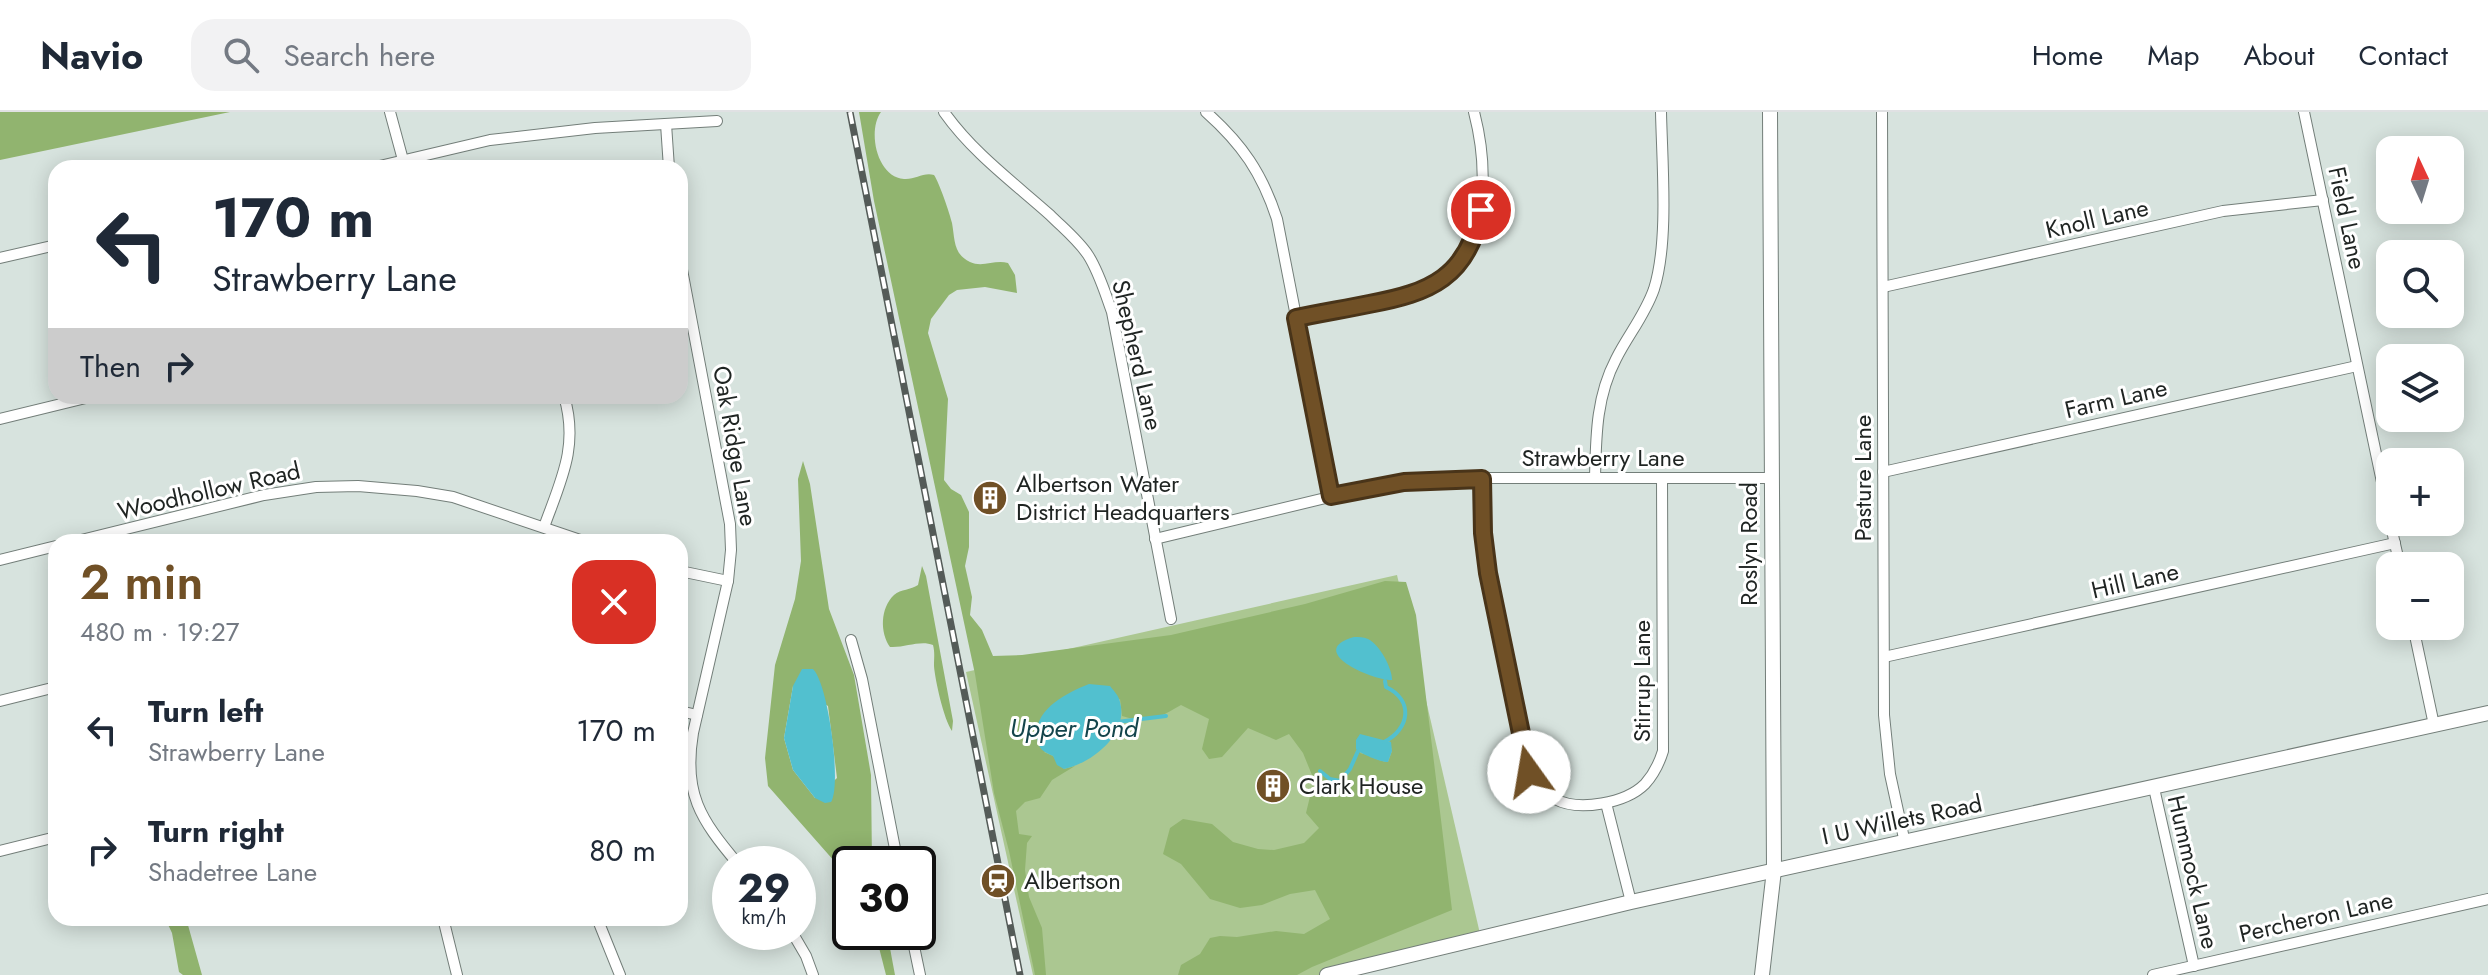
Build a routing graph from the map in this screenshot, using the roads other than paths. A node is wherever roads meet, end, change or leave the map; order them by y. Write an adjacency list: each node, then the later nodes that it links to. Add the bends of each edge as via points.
1 (390, 112): 11 (street)
2 (944, 112): 34 (street, Shepherd Lane, via 993,166 1074,238 1098,273 1112,312)
3 (1206, 112): 18 (street, via 1249,156 1268,192)
4 (1474, 112): 18 (street, via 1481,210 1477,230 1456,265 1429,289 1403,298)
5 (1661, 112): 25 (street, via 1660,261 1647,308 1615,359 1600,398)
6 (1770, 112): 27 (main road, Roslyn Road)
7 (1882, 112): 16 (street, Pasture Lane)
8 (2304, 112): 13 (street, Field Lane)
9 (717, 121): 10 (street)
10 (666, 124): 11 (street, via 490,140); 12 (street)
11 (403, 160)
12 (668, 160)
13 (2323, 200): 16 (street, Knoll Lane, via 2223,211); 19 (street, Field Lane)
14 (48, 247): 15 (street)
15 (0, 258)
16 (1883, 287): 24 (street, Pasture Lane)
17 (688, 301): 40 (street, Oak Ridge Lane, via 730,524)
18 (1296, 318): 29 (street)
19 (2357, 366): 23 (street, Field Lane); 24 (street, Farm Lane)
20 (61, 404): 22 (street)
21 (566, 404): 30 (street, via 570,453)
22 (0, 419)
23 (2376, 455)
24 (1883, 472): 44 (street, Pasture Lane)
25 (1595, 478): 26 (street, Strawberry Lane); 28 (street, Strawberry Lane)
26 (1662, 478): 27 (street, Strawberry Lane); 52 (street, Stirrup Lane, via 1663,751 1643,786)
27 (1770, 478): 58 (main road, Roslyn Road)
28 (1482, 479): 29 (street, Strawberry Lane, via 1404,482); 52 (street, Stirrup Lane, via 1488,573 1529,772 1542,790 1563,802)
29 (1331, 496): 34 (street, Strawberry Lane)
30 (544, 527): 31 (street, Woodhollow Road, via 453,497 344,486 264,495); 32 (street, Woodhollow Road)
31 (106, 534)
32 (564, 534)
33 (2393, 536): 35 (street, Field Lane)
34 (1155, 539): 41 (street, Shepherd Lane)
35 (2395, 543): 37 (street, Field Lane); 44 (street, Hill Lane)
36 (48, 548): 38 (street)
37 (2397, 552)
38 (0, 560)
39 (688, 573): 40 (street)
40 (728, 581): 49 (street, Oak Ridge Lane)
41 (1171, 619)
42 (851, 640): 56 (street)
43 (2416, 640): 50 (street)
44 (1884, 657): 54 (street, Pasture Lane, via 1886,748)
45 (48, 689): 46 (street)
46 (0, 701)
47 (688, 713): 49 (street)
48 (2488, 713): 50 (main road, I U Willets Road)
49 (697, 715): 55 (street, Oak Ridge Lane, via 690,758 693,793)
50 (2434, 725): 51 (main road, I U Willets Road)
51 (2154, 788): 54 (main road, I U Willets Road); 65 (street, Hummock Lane)
52 (1606, 803): 60 (street)
53 (48, 839): 57 (street)
54 (1905, 843): 58 (main road, I U Willets Road)
55 (724, 846)
56 (894, 846)
57 (0, 851)
58 (1774, 870): 60 (main road, I U Willets Road); 71 (main road, Roslyn Road)
59 (2488, 899): 65 (street, Percheron Lane)
60 (1631, 902): 70 (main road, I U Willets Road)
61 (445, 926): 66 (street)
62 (600, 926): 67 (street)
63 (802, 950): 68 (street)
64 (915, 950): 69 (street)
65 (2194, 966): 72 (street, Percheron Lane)
66 (457, 975)
67 (620, 975)
68 (813, 975)
69 (920, 975)
70 (1327, 975)
71 (1762, 975)
72 (2153, 975)

